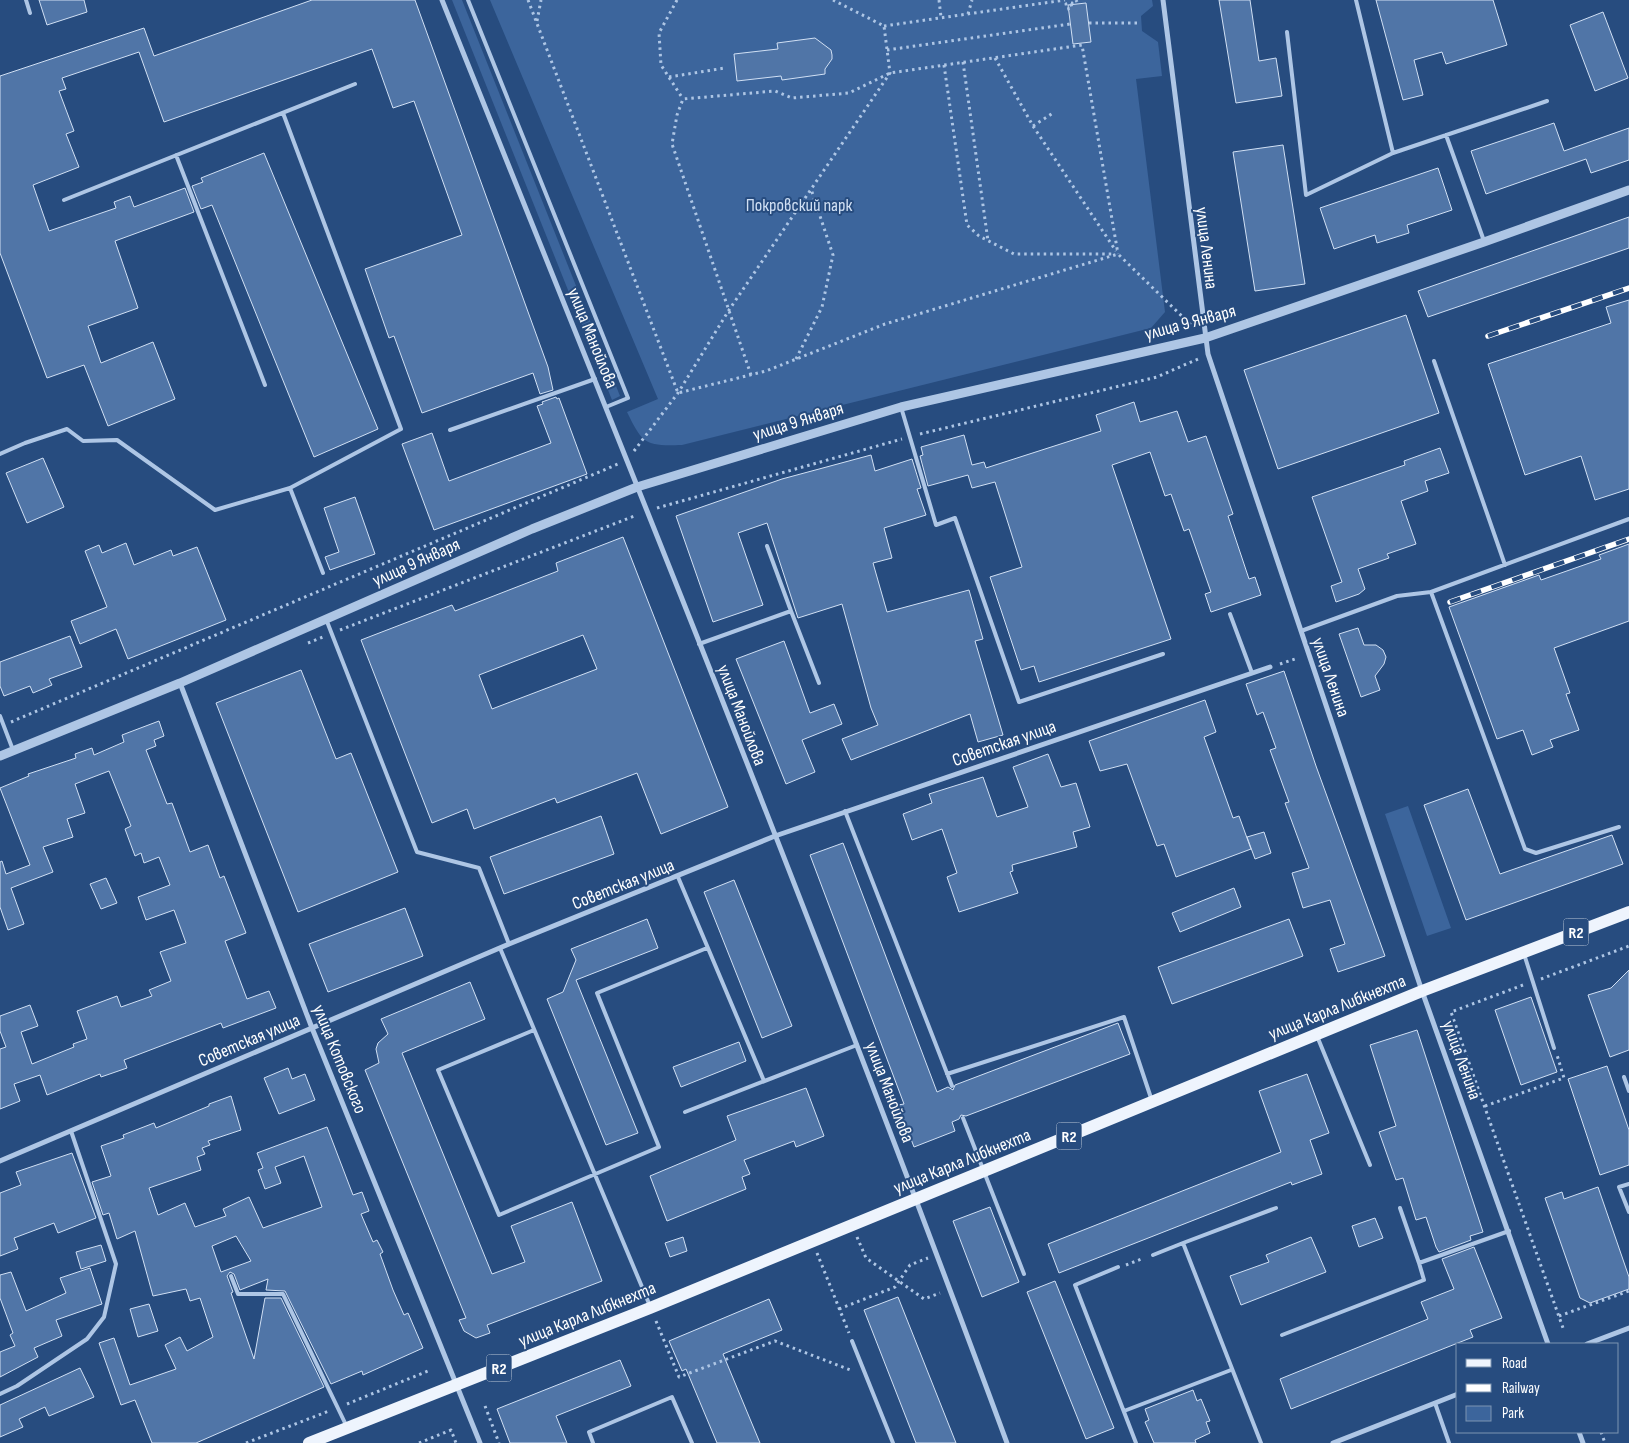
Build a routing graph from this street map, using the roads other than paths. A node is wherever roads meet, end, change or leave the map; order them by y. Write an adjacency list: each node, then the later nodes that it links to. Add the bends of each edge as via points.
1 (26, 0): 6 (lane)
2 (442, 0): 19 (street, улица Манойлова)
3 (468, 0): 21 (lane, via 628,398)
4 (1163, 0): 17 (street, улица Ленина)
5 (1356, 0): 12 (lane)
6 (30, 13)
7 (1287, 32): 12 (lane, via 1306,195)
8 (355, 84): 10 (lane)
9 (1547, 101): 11 (lane)
10 (283, 113): 13 (lane); 26 (lane, via 402,429)
11 (1446, 135): 12 (lane); 16 (lane)
12 (1393, 153)
13 (176, 155): 15 (lane); 20 (lane)
14 (1629, 190): 16 (street, улица 9 Января)
15 (64, 200)
16 (1484, 242): 17 (street, улица 9 Января)
17 (1205, 338): 22 (street, улица 9 Января); 35 (street, улица Ленина)
18 (1434, 361): 29 (lane)
19 (595, 379): 21 (street, улица Манойлова); 23 (lane)
20 (265, 385)
21 (606, 407): 25 (street, улица Манойлова)
22 (901, 407): 25 (street, улица 9 Января); 37 (lane, via 936,525 955,518 1019,702)
23 (450, 430)
24 (0, 454): 26 (lane, via 68,430 83,441 117,440 215,510)
25 (637, 487): 34 (street, улица 9 Января); 36 (street, улица Манойлова)
26 (290, 488): 30 (lane)
27 (1629, 519): 29 (lane)
28 (767, 546): 32 (lane)
29 (1505, 565): 31 (lane)
30 (323, 573)
31 (1431, 592): 35 (lane, via 1397,596); 46 (lane, via 1525,849 1536,853)
32 (791, 611): 36 (lane); 41 (lane)
33 (1230, 614): 39 (lane)
34 (326, 619): 40 (street, улица 9 Января); 50 (lane, via 417,852 479,868)
35 (1300, 630): 54 (street, улица Ленина)
36 (699, 644): 47 (street, улица Манойлова)
37 (1163, 654)
38 (1270, 667): 39 (street, Советская улица)
39 (1252, 673): 45 (street, Советская улица)
40 (180, 683): 43 (street, улица 9 Января); 55 (street, улица Котовского)
41 (819, 683)
42 (0, 716): 43 (lane)
43 (13, 750): 44 (street, улица 9 Января)
44 (0, 756)
45 (845, 811): 47 (street, Советская улица); 60 (lane)
46 (1619, 827)
47 (775, 836): 48 (street, Советская улица); 58 (street, улица Манойлова)
48 (678, 877): 50 (street, Советская улица); 52 (lane)
49 (1629, 912): 53 (main road, улица Карла Либкнехта / R2)
50 (509, 944): 51 (street, Советская улица)
51 (500, 948): 55 (street, Советская улица); 56 (lane)
52 (707, 948): 62 (lane); 72 (lane, via 597,993 659,1147)
53 (1524, 952): 54 (main road, улица Карла Либкнехта / R2); 59 (lane)
54 (1422, 991): 57 (main road, улица Карла Либкнехта / R2); 78 (street, улица Ленина)
55 (312, 1028): 68 (street, Советская улица); 92 (street, улица Котовского)
56 (534, 1030): 72 (lane); 72 (lane, via 438,1070 499,1215)
57 (1317, 1034): 65 (main road, улица Карла Либкнехта / R2); 70 (lane)
58 (857, 1045): 62 (lane); 74 (street, улица Манойлова)
59 (1554, 1048)
60 (947, 1074): 63 (lane); 65 (lane, via 1124,1017)
61 (1624, 1077): 64 (lane)
62 (764, 1081): 66 (lane)
63 (952, 1086)
64 (1629, 1091)
65 (1152, 1102): 71 (main road, улица Карла Либкнехта / R2)
66 (685, 1112)
67 (963, 1118): 71 (lane)
68 (71, 1131): 69 (street, Советская улица); 93 (lane, via 116,1264 104,1317 87,1339)
69 (0, 1161)
70 (1370, 1165)
71 (985, 1170): 74 (main road, улица Карла Либкнехта / R2); 83 (lane)
72 (593, 1175): 85 (lane)
73 (1629, 1184): 77 (lane, via 1620,1188)
74 (917, 1198): 85 (main road, улица Карла Либкнехта / R2); 103 (street, улица Манойлова)
75 (1276, 1208): 79 (lane)
76 (1400, 1208): 81 (lane)
77 (1629, 1212)
78 (1509, 1231): 81 (lane); 89 (street, улица Ленина)
79 (1183, 1243): 80 (lane); 91 (lane)
80 (1153, 1255)
81 (1419, 1263): 87 (lane, via 1424,1280)
82 (1118, 1268): 96 (lane, via 1074,1284)
83 (1024, 1274)
84 (230, 1276): 97 (lane, via 238,1294 283,1294)
85 (650, 1308): 92 (main road, улица Карла Либкнехта / R2)
86 (1629, 1328): 90 (street)
87 (1282, 1335)
88 (852, 1341): 102 (lane)
89 (1548, 1343)
90 (1590, 1343)
91 (1232, 1370): 96 (lane); 105 (lane)
92 (457, 1384): 97 (main road, улица Карла Либкнехта / R2); 99 (street, улица Котовского)
93 (0, 1394)
94 (1456, 1395): 95 (street)
95 (1435, 1403): 106 (street); 107 (lane)
96 (1124, 1411): 104 (lane)
97 (347, 1428): 98 (main road, улица Карла Либкнехта / R2)
98 (309, 1443)
99 (480, 1443)
100 (593, 1443): 101 (lane, via 589,1432 672,1398)
101 (692, 1443)
102 (893, 1443)
103 (1007, 1443)
104 (1136, 1443)
105 (1261, 1443)
106 (1333, 1443)
107 (1450, 1443)

